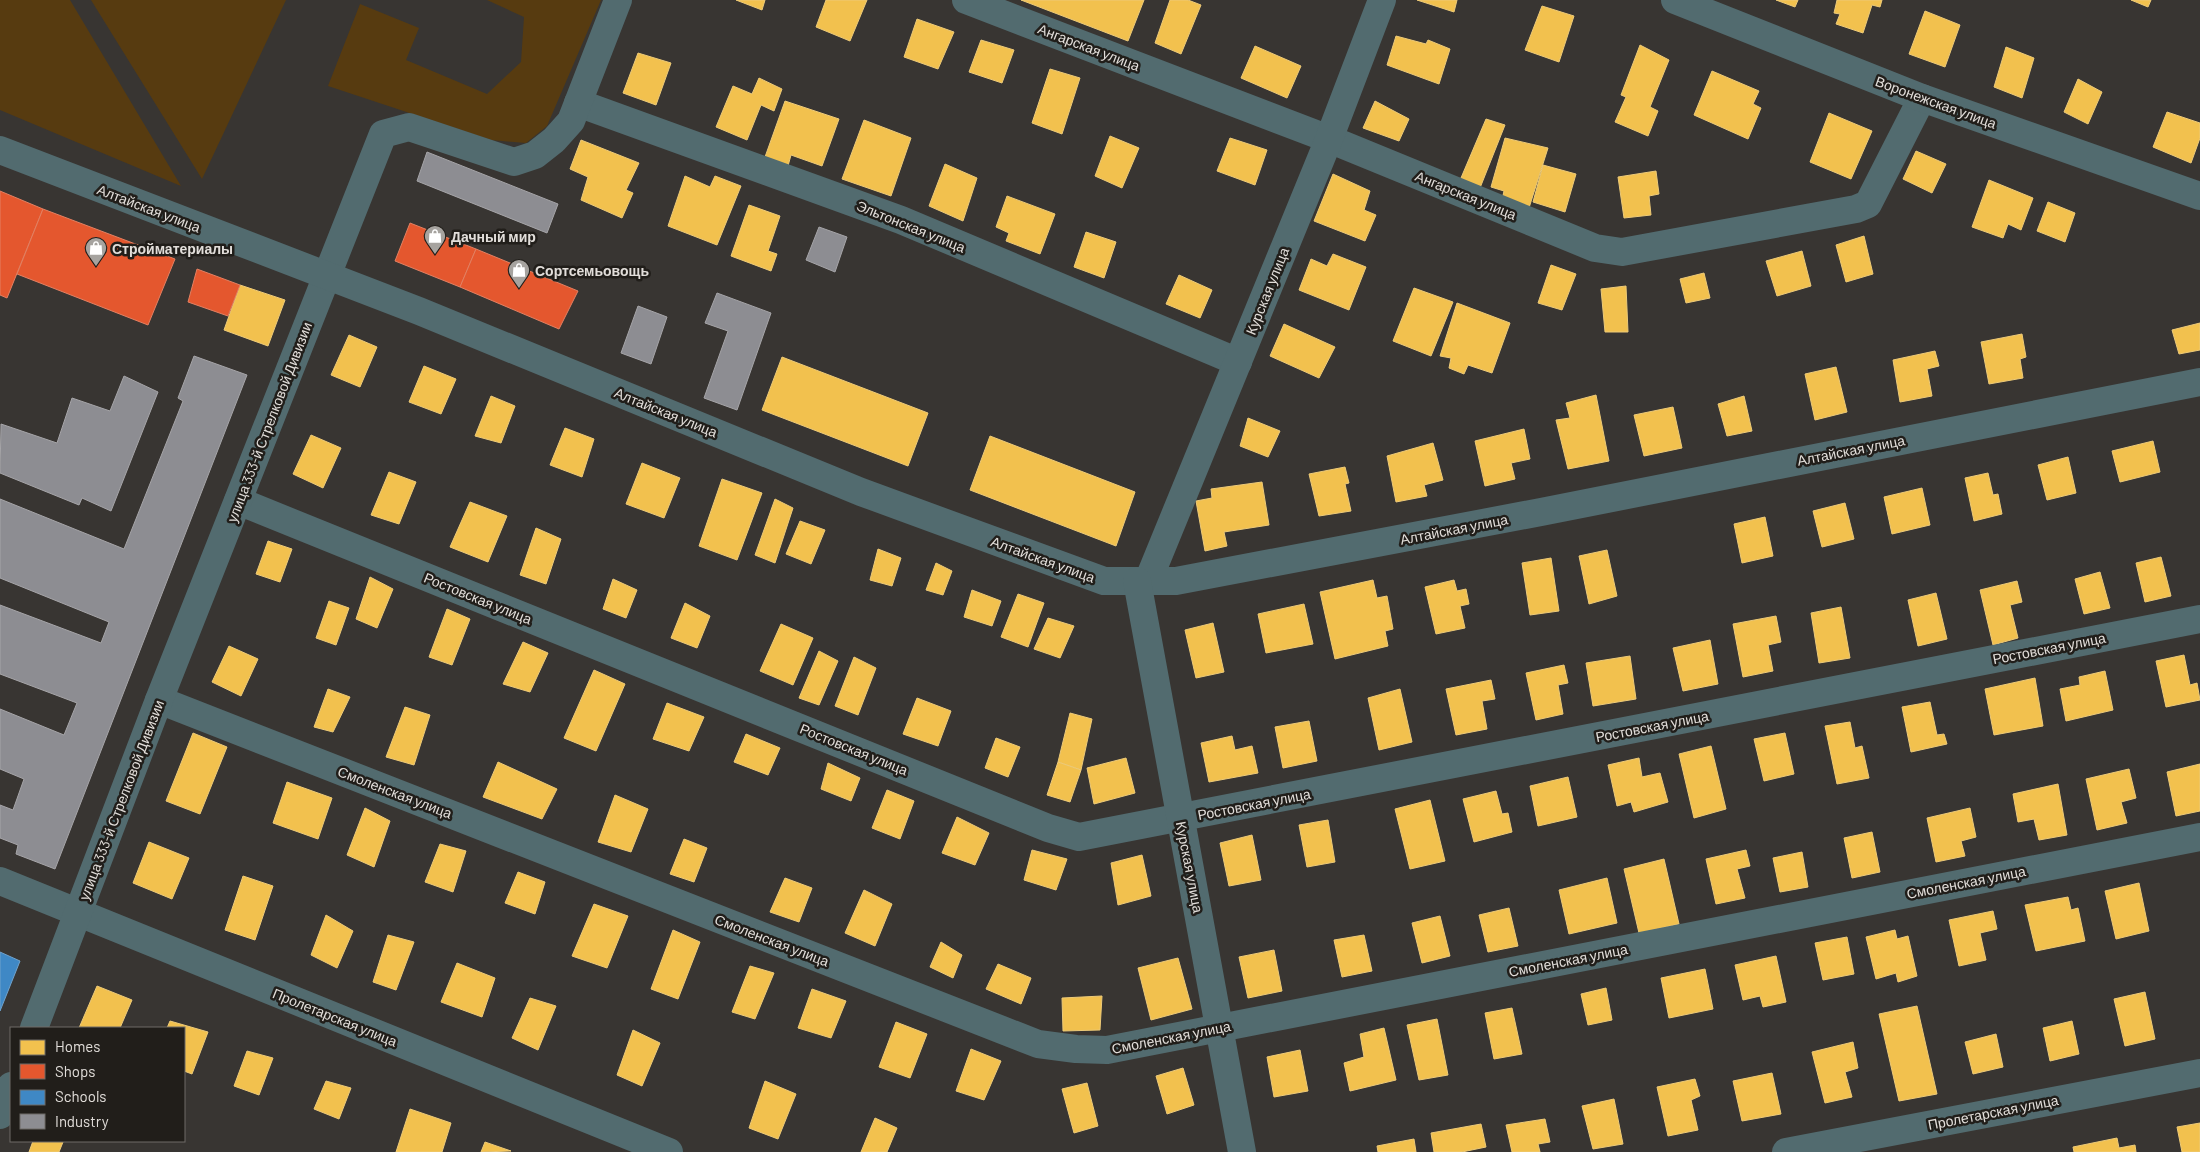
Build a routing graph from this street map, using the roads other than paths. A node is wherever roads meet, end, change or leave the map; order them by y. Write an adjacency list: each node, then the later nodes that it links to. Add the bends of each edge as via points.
1 (618, 0): 6 (street, улица 333-й Стрелковой Дивизии)
2 (966, 0): 7 (street, Ангарская улица)
3 (1382, 0): 7 (street, Курская улица)
4 (1675, 0): 5 (street, Воронежская улица)
5 (1922, 98): 7 (street, Ангарская улица, via 1868,204 1847,211 1622,252 1595,248); 9 (street, Воронежская улица)
6 (578, 103): 10 (street, улица 333-й Стрелковой Дивизии, via 571,121 554,140 535,155 514,162 409,127 383,134); 11 (street, Эльтонская улица, via 900,220)
7 (1329, 139): 11 (street, Курская улица)
8 (0, 150): 10 (street, Алтайская улица)
9 (2200, 196)
10 (325, 276): 13 (street, улица 333-й Стрелковой Дивизии); 14 (street, Алтайская улица, via 419,311 861,492 1104,581)
11 (1238, 362): 14 (street, Курская улица)
12 (2200, 382): 14 (street, Алтайская улица, via 1176,581)
13 (238, 501): 16 (street, улица 333-й Стрелковой Дивизии); 17 (street, Ростовская улица, via 1048,828 1079,837)
14 (1142, 581): 17 (street, Курская улица)
15 (2200, 619): 17 (street, Ростовская улица)
16 (159, 700): 20 (street, улица 333-й Стрелковой Дивизии); 22 (street, Смоленская улица, via 1038,1044 1108,1050)
17 (1180, 818): 22 (street, Курская улица)
18 (2200, 837): 22 (street, Смоленская улица)
19 (0, 881): 20 (street, Пролетарская улица)
20 (78, 913): 21 (street, улица 333-й Стрелковой Дивизии); 26 (street, Пролетарская улица)
21 (34, 1027)
22 (1219, 1027): 27 (street, Курская улица)
23 (2200, 1073): 28 (street, Пролетарская улица)
24 (10, 1089): 25 (street)
25 (0, 1114)
26 (669, 1152)
27 (1242, 1152)
28 (1786, 1152)

